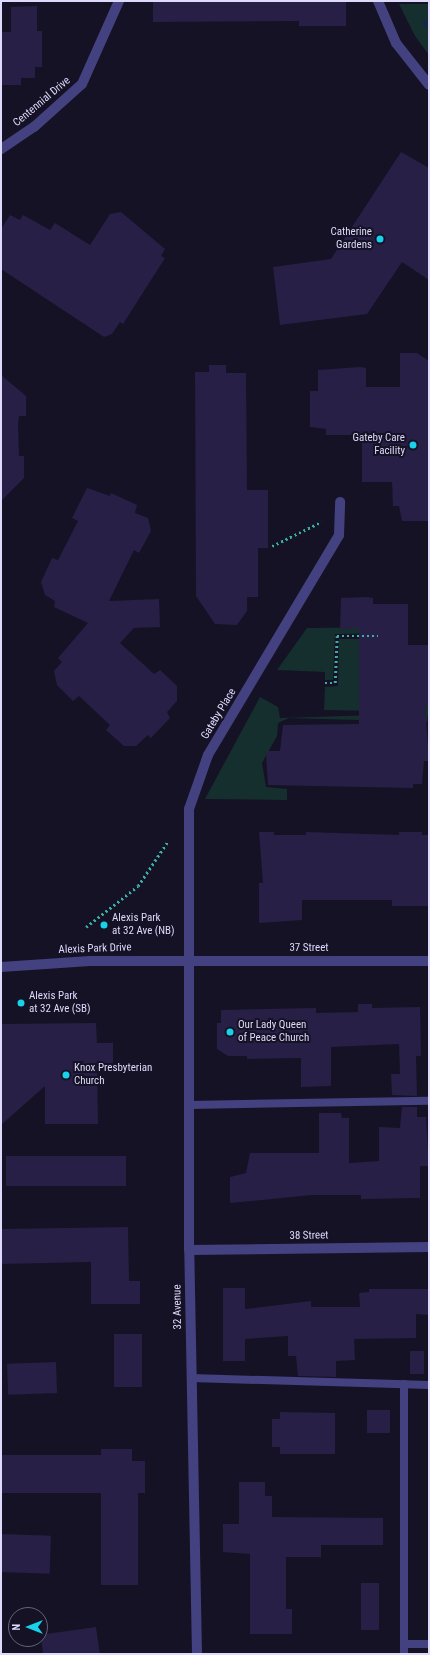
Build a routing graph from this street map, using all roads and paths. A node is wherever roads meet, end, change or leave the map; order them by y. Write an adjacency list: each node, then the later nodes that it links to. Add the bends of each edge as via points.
1 (120, 1): 4 (street, Centennial Drive, via 82,84 34,127)
2 (380, 4): 3 (street, via 396,43)
3 (429, 84)
4 (1, 149)
5 (340, 502): 12 (street, Gateby Place, via 340,534 208,755 189,809)
6 (321, 522): 7 (path)
7 (272, 546)
8 (378, 636): 9 (path, via 337,636 335,683)
9 (325, 683)
10 (168, 841): 11 (path, via 138,886)
11 (86, 927)
12 (189, 960): 13 (street, 37 Street); 14 (street, Alexis Park Drive, via 90,961); 16 (street, 32 Avenue)
13 (429, 961)
14 (1, 967)
15 (429, 1101): 16 (lane)
16 (190, 1105): 18 (street, 32 Avenue)
17 (429, 1247): 18 (street, 38 Street)
18 (190, 1250): 19 (street, 32 Avenue)
19 (191, 1378): 20 (lane); 24 (street, 32 Avenue)
20 (404, 1384): 21 (lane); 22 (lane)
21 (429, 1384)
22 (404, 1644): 23 (lane); 25 (lane)
23 (429, 1644)
24 (197, 1654)
25 (404, 1654)

